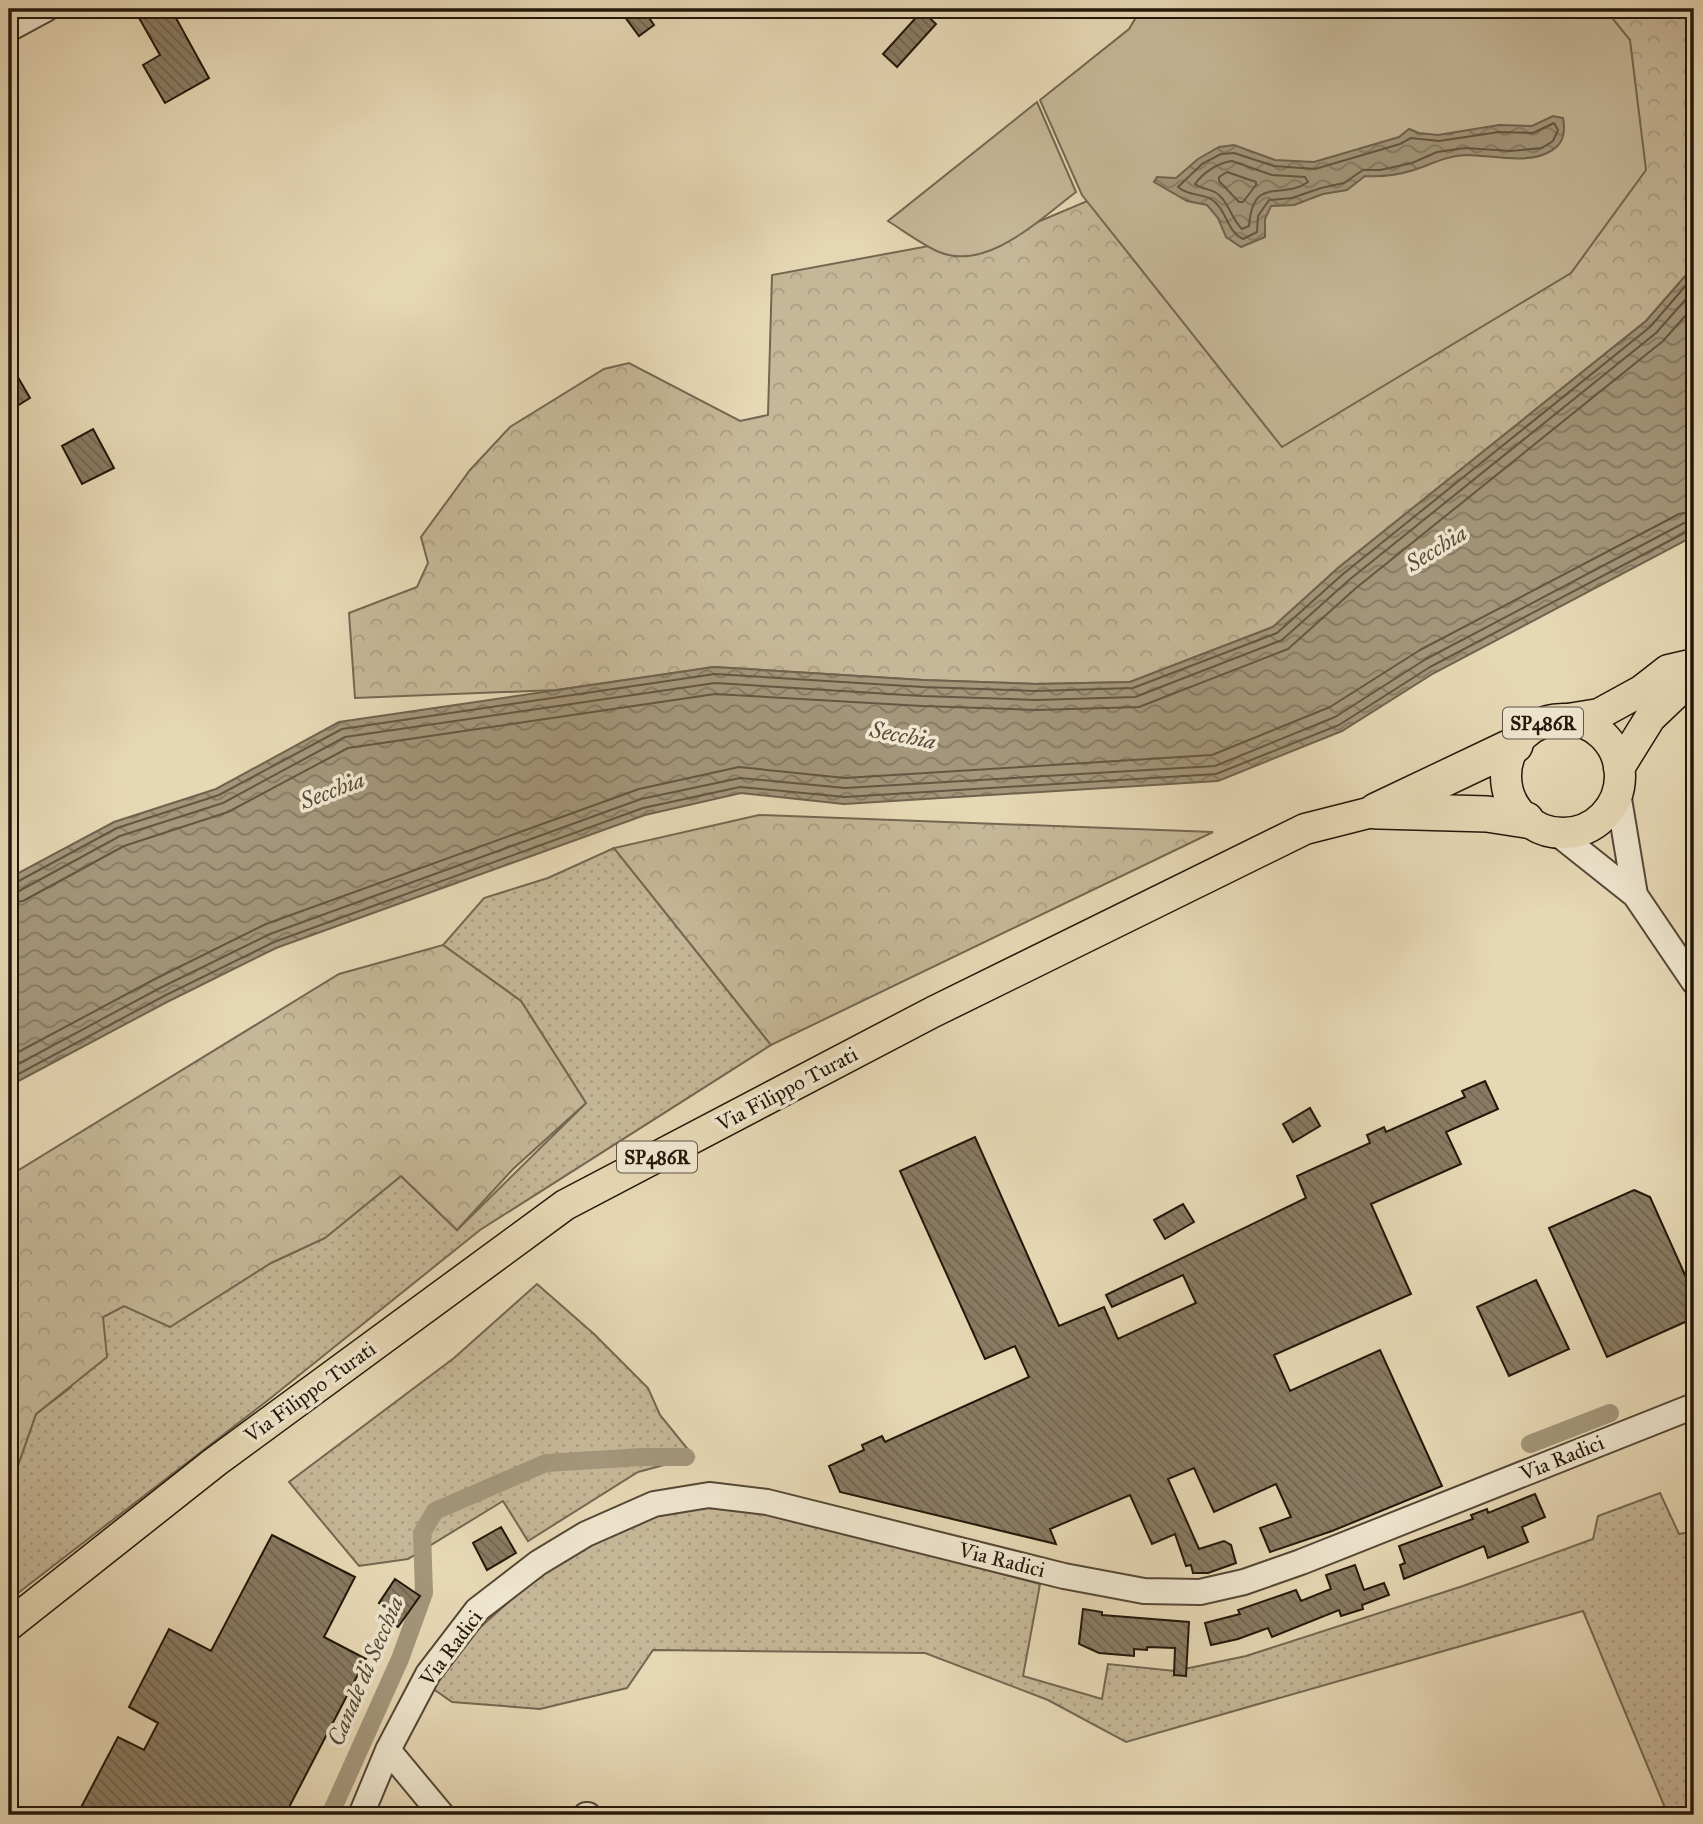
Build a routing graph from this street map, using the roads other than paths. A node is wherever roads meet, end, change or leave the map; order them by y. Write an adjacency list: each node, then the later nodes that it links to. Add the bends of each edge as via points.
1 (46, 9): 2 (street)
2 (9, 29)
3 (1694, 664): 5 (main road, SP486R, via 1668,670 1642,691 1599,714)
4 (1694, 677): 7 (main road, SP486R, via 1650,718)
5 (1568, 719): 6 (main road, SP486R, via 1547,721 1529,730); 7 (main road, SP486R, via 1602,735 1614,750)
6 (1515, 745): 8 (highway, SP486R); 9 (main road, SP486R, via 1508,760 1507,785 1515,808)
7 (1618, 781): 9 (main road, SP486R, via 1605,815 1595,824 1583,830); 10 (street)
8 (1377, 811): 9 (highway, SP486R, via 1487,814); 13 (main road, Via Filippo Turati / SP486R, via 1305,830 933,1012 565,1205 215,1462)
9 (1542, 827): 10 (street)
10 (1635, 895): 11 (street)
11 (1694, 982)
12 (1694, 1406): 14 (street, Via Radici, via 1301,1562 1200,1591 1144,1591 1064,1576 767,1502 709,1494 654,1504 586,1534 477,1609 428,1674)
13 (9, 1625)
14 (388, 1750): 15 (street, Via Radici); 16 (street)
15 (361, 1815)
16 (442, 1815)

